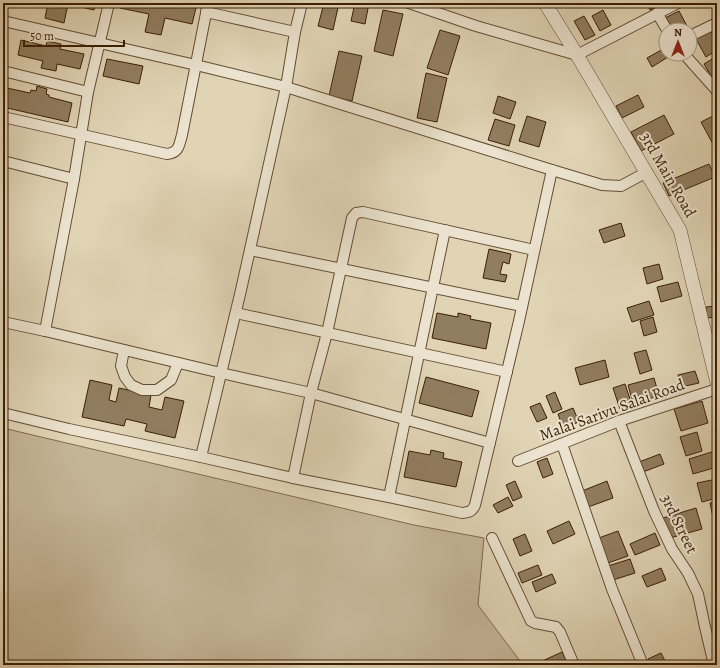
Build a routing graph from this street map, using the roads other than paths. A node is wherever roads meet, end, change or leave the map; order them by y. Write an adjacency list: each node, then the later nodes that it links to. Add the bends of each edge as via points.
1 (109, 3): 13 (street)
2 (302, 3): 11 (street)
3 (409, 3): 14 (street, via 476,26)
4 (545, 3): 14 (street, 3rd Main Road)
5 (678, 3): 7 (street)
6 (206, 7): 11 (street); 16 (street)
7 (657, 13): 9 (street); 14 (street)
8 (3, 21): 13 (street)
9 (662, 22)
10 (717, 23): 12 (street)
11 (295, 32): 18 (street)
12 (698, 32)
13 (99, 43): 16 (street); 20 (street)
14 (577, 55): 25 (street, 3rd Main Road)
15 (691, 62): 19 (street)
16 (196, 65): 18 (street); 22 (street, via 182,135 175,152 167,154)
17 (3, 71): 20 (street)
18 (286, 87): 24 (street); 28 (street)
19 (717, 91)
20 (88, 92): 22 (street)
21 (3, 117): 22 (street)
22 (81, 135): 26 (street)
23 (3, 162): 26 (street)
24 (552, 170): 25 (street, via 610,186 621,186); 29 (street)
25 (647, 172): 42 (street, 3rd Main Road, via 680,230)
26 (74, 179): 35 (street)
27 (445, 230): 29 (street); 30 (street, via 363,212 356,213 352,218); 31 (street)
28 (250, 250): 30 (street); 33 (street)
29 (534, 250): 32 (street)
30 (341, 269): 31 (street); 36 (street)
31 (433, 288): 32 (street); 38 (street)
32 (522, 306): 40 (street)
33 (236, 313): 36 (street); 41 (street)
34 (3, 322): 35 (street)
35 (45, 331): 37 (street)
36 (327, 333): 38 (street); 44 (street)
37 (124, 350): 39 (street); 39 (street, via 121,366 125,377 131,386 142,390 158,390 171,380)
38 (419, 353): 40 (street); 46 (street)
39 (178, 363): 41 (street)
40 (507, 372): 48 (street)
41 (221, 373): 44 (street); 50 (street)
42 (717, 383)
43 (717, 389): 47 (street, Malai Sarivu Salai Road)
44 (311, 393): 46 (street); 52 (street)
45 (3, 413): 50 (street)
46 (405, 419): 48 (street); 53 (street)
47 (619, 420): 49 (street, Malai Sarivu Salai Road); 57 (street, 3rd Street, via 654,510 672,549 698,594)
48 (490, 443): 53 (street, via 475,505 469,512 462,513)
49 (562, 444): 51 (street, Malai Sarivu Salai Road); 56 (street, via 612,589)
50 (200, 457): 52 (street)
51 (518, 461)
52 (293, 478): 53 (street)
53 (389, 497)
54 (492, 538): 55 (street, via 531,621 556,627)
55 (574, 665)
56 (643, 665)
57 (714, 665)

